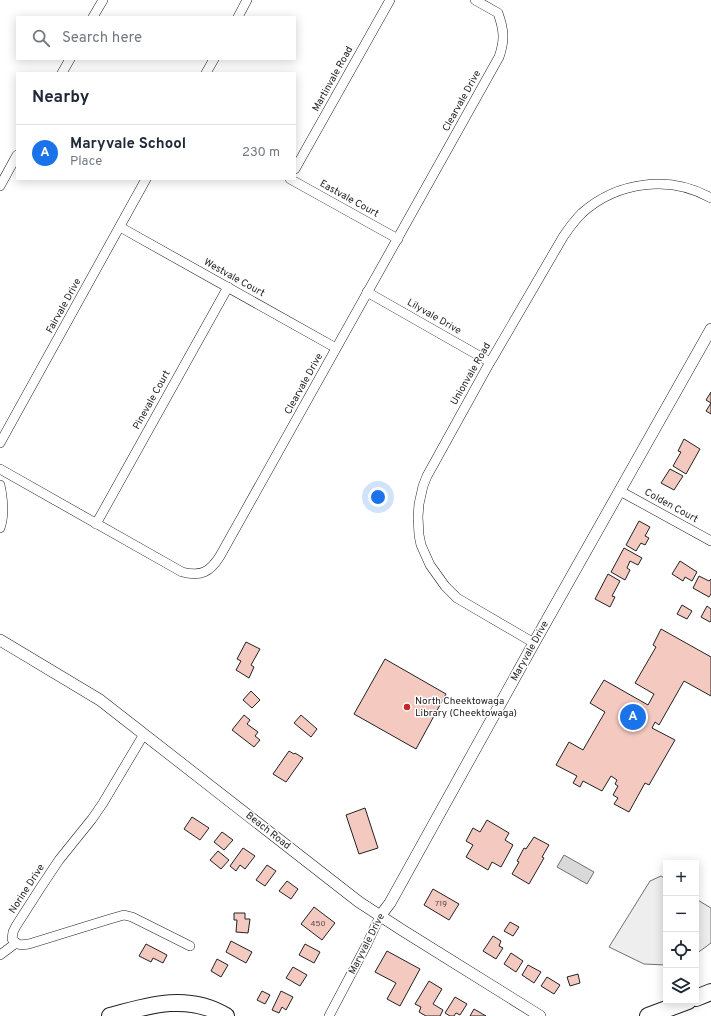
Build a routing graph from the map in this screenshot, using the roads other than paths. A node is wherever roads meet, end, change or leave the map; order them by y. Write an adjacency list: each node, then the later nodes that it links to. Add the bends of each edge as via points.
1 (103, 0): 6 (street)
2 (247, 0): 7 (street)
3 (390, 0): 13 (street, Martinvale Road)
4 (475, 0): 5 (street)
5 (490, 3): 19 (street, Clearvale Drive, via 498,13 504,36 499,57)
6 (94, 16)
7 (239, 16)
8 (69, 60): 10 (street)
9 (213, 60): 11 (street)
10 (63, 72)
11 (207, 72)
12 (16, 157): 16 (street)
13 (296, 167)
14 (145, 180): 18 (street, Fairvale Drive)
15 (292, 180): 19 (street, Eastvale Court)
16 (0, 186)
17 (711, 198): 24 (street, Unionvale Road, via 684,187 654,184 623,189 595,203 572,224 563,237)
18 (120, 227): 20 (street, Westvale Court); 25 (street, Fairvale Drive)
19 (398, 239): 21 (street, Clearvale Drive)
20 (228, 288): 23 (street, Westvale Court); 29 (street, Pinevale Court)
21 (367, 292): 23 (street, Clearvale Drive); 24 (street, Lilyvale Drive)
22 (711, 329): 28 (street, Maryvale Drive)
23 (336, 348): 29 (street, Clearvale Drive, via 211,568 196,574 182,572)
24 (490, 362): 33 (street, Unionvale Road, via 427,476 419,504 419,535 430,565 452,594)
25 (0, 443)
26 (0, 469): 29 (street, Clearvale Drive)
27 (0, 485): 30 (street, via 4,504)
28 (620, 491): 31 (street, Colden Court); 33 (street, Maryvale Drive)
29 (96, 524)
30 (0, 528)
31 (711, 541)
32 (0, 640): 34 (street, Beach Road, via 100,700)
33 (534, 643): 35 (street, Maryvale Drive, via 390,903)
34 (144, 734): 35 (street, Beach Road); 36 (street, Norine Drive, via 103,803 40,887 13,932 12,939)
35 (380, 916): 46 (street, Maryvale Drive); 47 (street, Beach Road)
36 (16, 943): 37 (street, via 29,944 124,916 132,917); 38 (street)
37 (190, 946)
38 (0, 955)
39 (711, 992): 40 (highway)
40 (699, 997)
41 (680, 1004): 48 (highway)
42 (110, 1016): 45 (highway, via 149,1005 186,1002)
43 (150, 1016): 44 (highway, via 179,1011)
44 (206, 1016)
45 (226, 1016)
46 (329, 1016)
47 (540, 1016)
48 (648, 1016)

